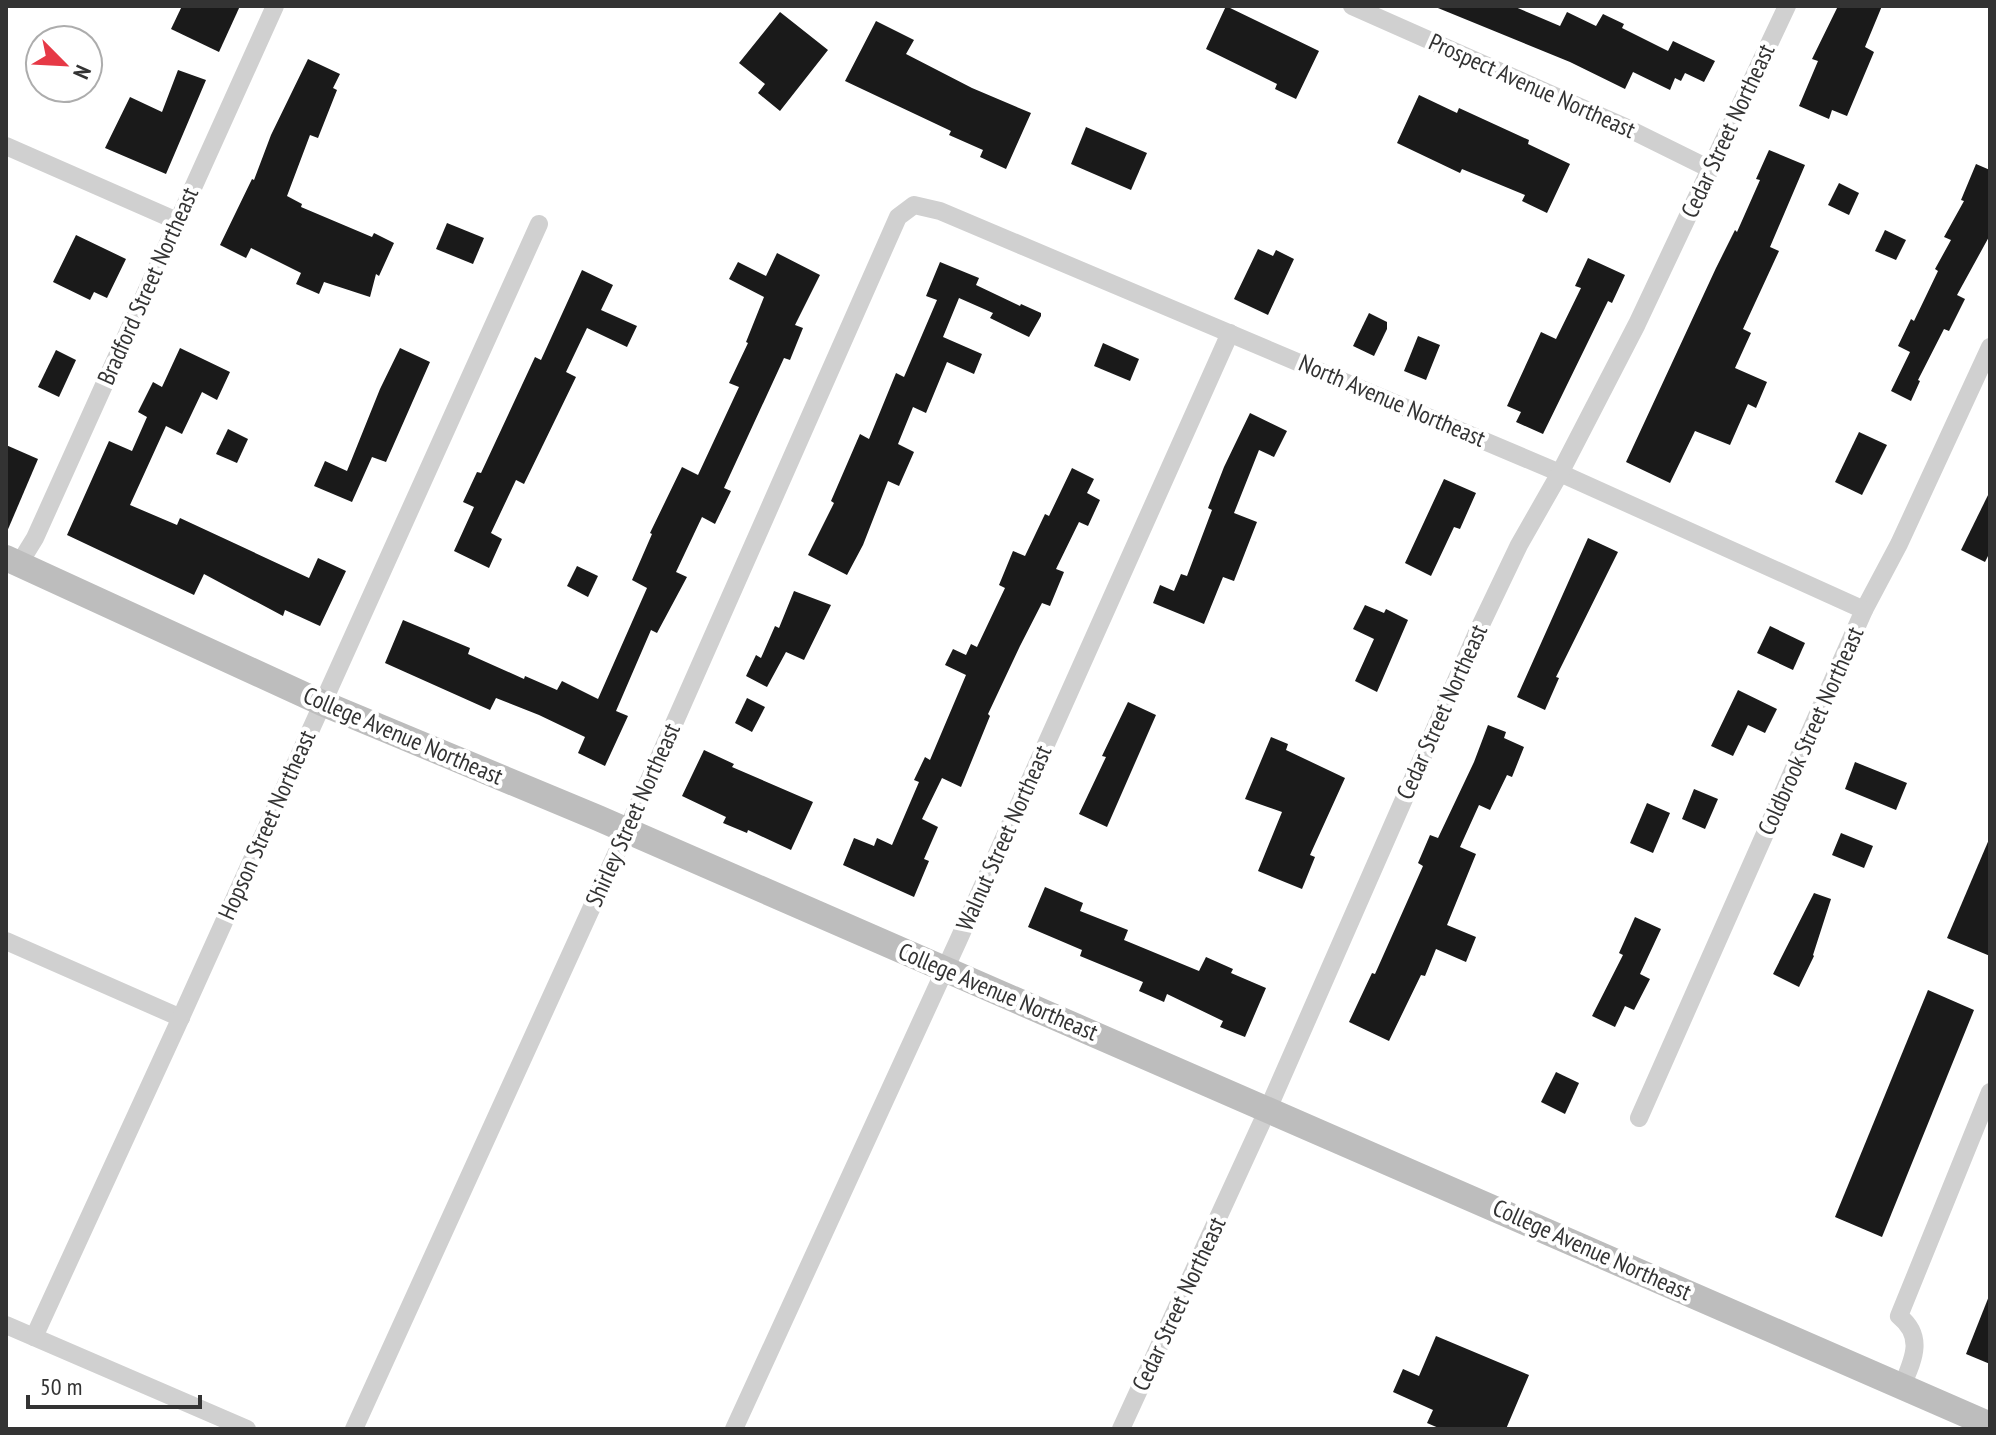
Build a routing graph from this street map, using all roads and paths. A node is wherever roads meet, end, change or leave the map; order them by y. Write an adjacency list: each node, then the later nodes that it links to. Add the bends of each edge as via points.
1 (275, 6): 7 (street, Bradford Street Northeast)
2 (1352, 6): 5 (street, Prospect Avenue Northeast)
3 (1787, 6): 5 (street, Cedar Street Northeast)
4 (6, 146): 7 (street)
5 (1710, 169): 11 (street, Cedar Street Northeast)
6 (914, 205): 9 (street, North Avenue Northeast, via 940,211); 15 (street, Shirley Street Northeast, via 898,217)
7 (177, 221): 12 (street, Bradford Street Northeast, via 35,538)
8 (539, 224): 14 (street, Hopson Street Northeast)
9 (1230, 333): 11 (street, North Avenue Northeast); 17 (street, Walnut Street Northeast)
10 (1990, 347): 13 (street, Coldbrook Street Northeast)
11 (1560, 473): 13 (street, North Avenue Northeast); 20 (street, Cedar Street Northeast, via 1476,635)
12 (12, 561): 14 (main road, College Avenue Northeast)
13 (1864, 610): 21 (street, Coldbrook Street Northeast)
14 (322, 703): 15 (main road, College Avenue Northeast); 18 (street, Hopson Street Northeast)
15 (627, 830): 17 (main road, College Avenue Northeast); 27 (street, Shirley Street Northeast)
16 (6, 941): 18 (street)
17 (945, 969): 20 (main road, College Avenue Northeast); 28 (street, Walnut Street Northeast)
18 (181, 1018): 23 (street, Hopson Street Northeast)
19 (1990, 1092): 24 (street, via 1899,1316 1914,1333 1916,1345)
20 (1268, 1109): 24 (main road, College Avenue Northeast); 29 (street, Cedar Street Northeast)
21 (1639, 1118)
22 (6, 1325): 23 (street)
23 (34, 1337): 26 (street)
24 (1902, 1386): 25 (main road, College Avenue Northeast)
25 (1990, 1425)
26 (247, 1429)
27 (354, 1429)
28 (734, 1429)
29 (1121, 1429)

